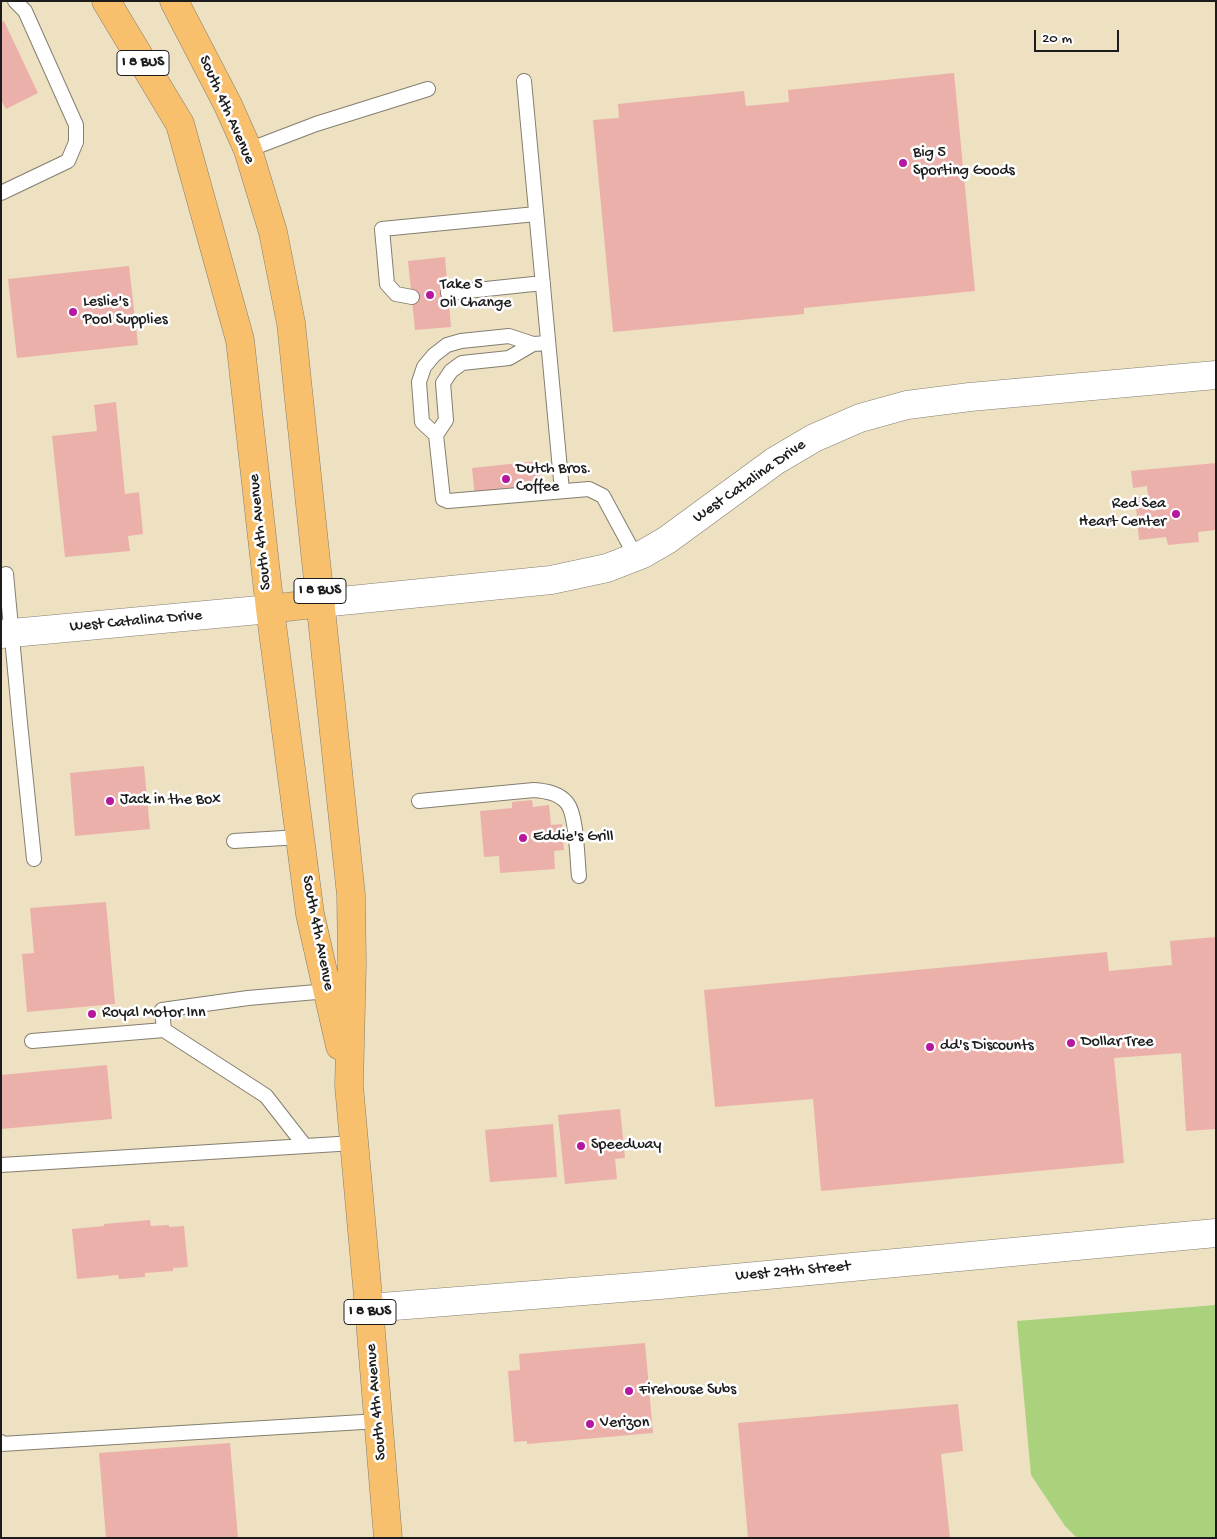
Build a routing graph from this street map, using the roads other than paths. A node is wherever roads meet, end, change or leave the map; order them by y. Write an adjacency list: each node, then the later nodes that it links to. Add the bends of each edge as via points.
1 (15, 1): 7 (lane, via 24,11 76,125 76,142 68,160)
2 (106, 1): 20 (main road, South 4th Avenue / I 8 BUS, via 180,124 240,340)
3 (174, 1): 6 (main road, South 4th Avenue / I 8 BUS)
4 (524, 82): 8 (lane)
5 (428, 89): 6 (lane, via 316,124)
6 (248, 150): 19 (main road, South 4th Avenue / I 8 BUS, via 272,232 291,323)
7 (1, 193)
8 (536, 214): 9 (lane); 11 (lane, via 382,229 387,284 396,294)
9 (543, 283): 10 (lane); 12 (lane)
10 (448, 293)
11 (412, 296)
12 (548, 343): 13 (lane); 16 (lane)
13 (533, 344): 15 (lane, via 509,358 462,363 451,370 443,383 446,420); 15 (lane, via 509,336 461,341 434,354 424,367 419,382 422,422)
14 (1216, 375): 17 (street, West Catalina Drive, via 970,397 907,405 860,418 814,438 667,540)
15 (436, 436): 16 (lane, via 443,499 448,502)
16 (562, 490): 17 (lane, via 590,489 603,496)
17 (636, 557): 19 (street, West Catalina Drive, via 607,568 551,580)
18 (6, 574): 21 (lane)
19 (321, 603): 20 (main road); 30 (main road, South 4th Avenue / I 8 BUS, via 351,895)
20 (270, 609): 21 (street, West Catalina Drive); 23 (main road, South 4th Avenue / I 8 BUS)
21 (6, 634): 25 (lane)
22 (419, 801): 26 (lane, via 534,790 550,792 567,802 573,818)
23 (300, 837): 24 (lane); 27 (main road, South 4th Avenue / I 8 BUS, via 310,914)
24 (234, 842)
25 (34, 859)
26 (579, 876)
27 (328, 991): 28 (lane, via 162,1010); 30 (main road, South 4th Avenue / I 8 BUS)
28 (164, 1030): 29 (lane); 32 (lane, via 266,1096)
29 (32, 1041)
30 (349, 1086): 31 (main road, South 4th Avenue / I 8 BUS)
31 (354, 1143): 32 (lane); 35 (main road, South 4th Avenue / I 8 BUS)
32 (305, 1146): 33 (lane)
33 (1, 1165)
34 (1216, 1233): 35 (street, West 29th Street, via 660,1285)
35 (370, 1308): 36 (main road, South 4th Avenue / I 8 BUS)
36 (379, 1422): 37 (lane); 38 (main road, South 4th Avenue / I 8 BUS)
37 (1, 1442)
38 (388, 1538)

